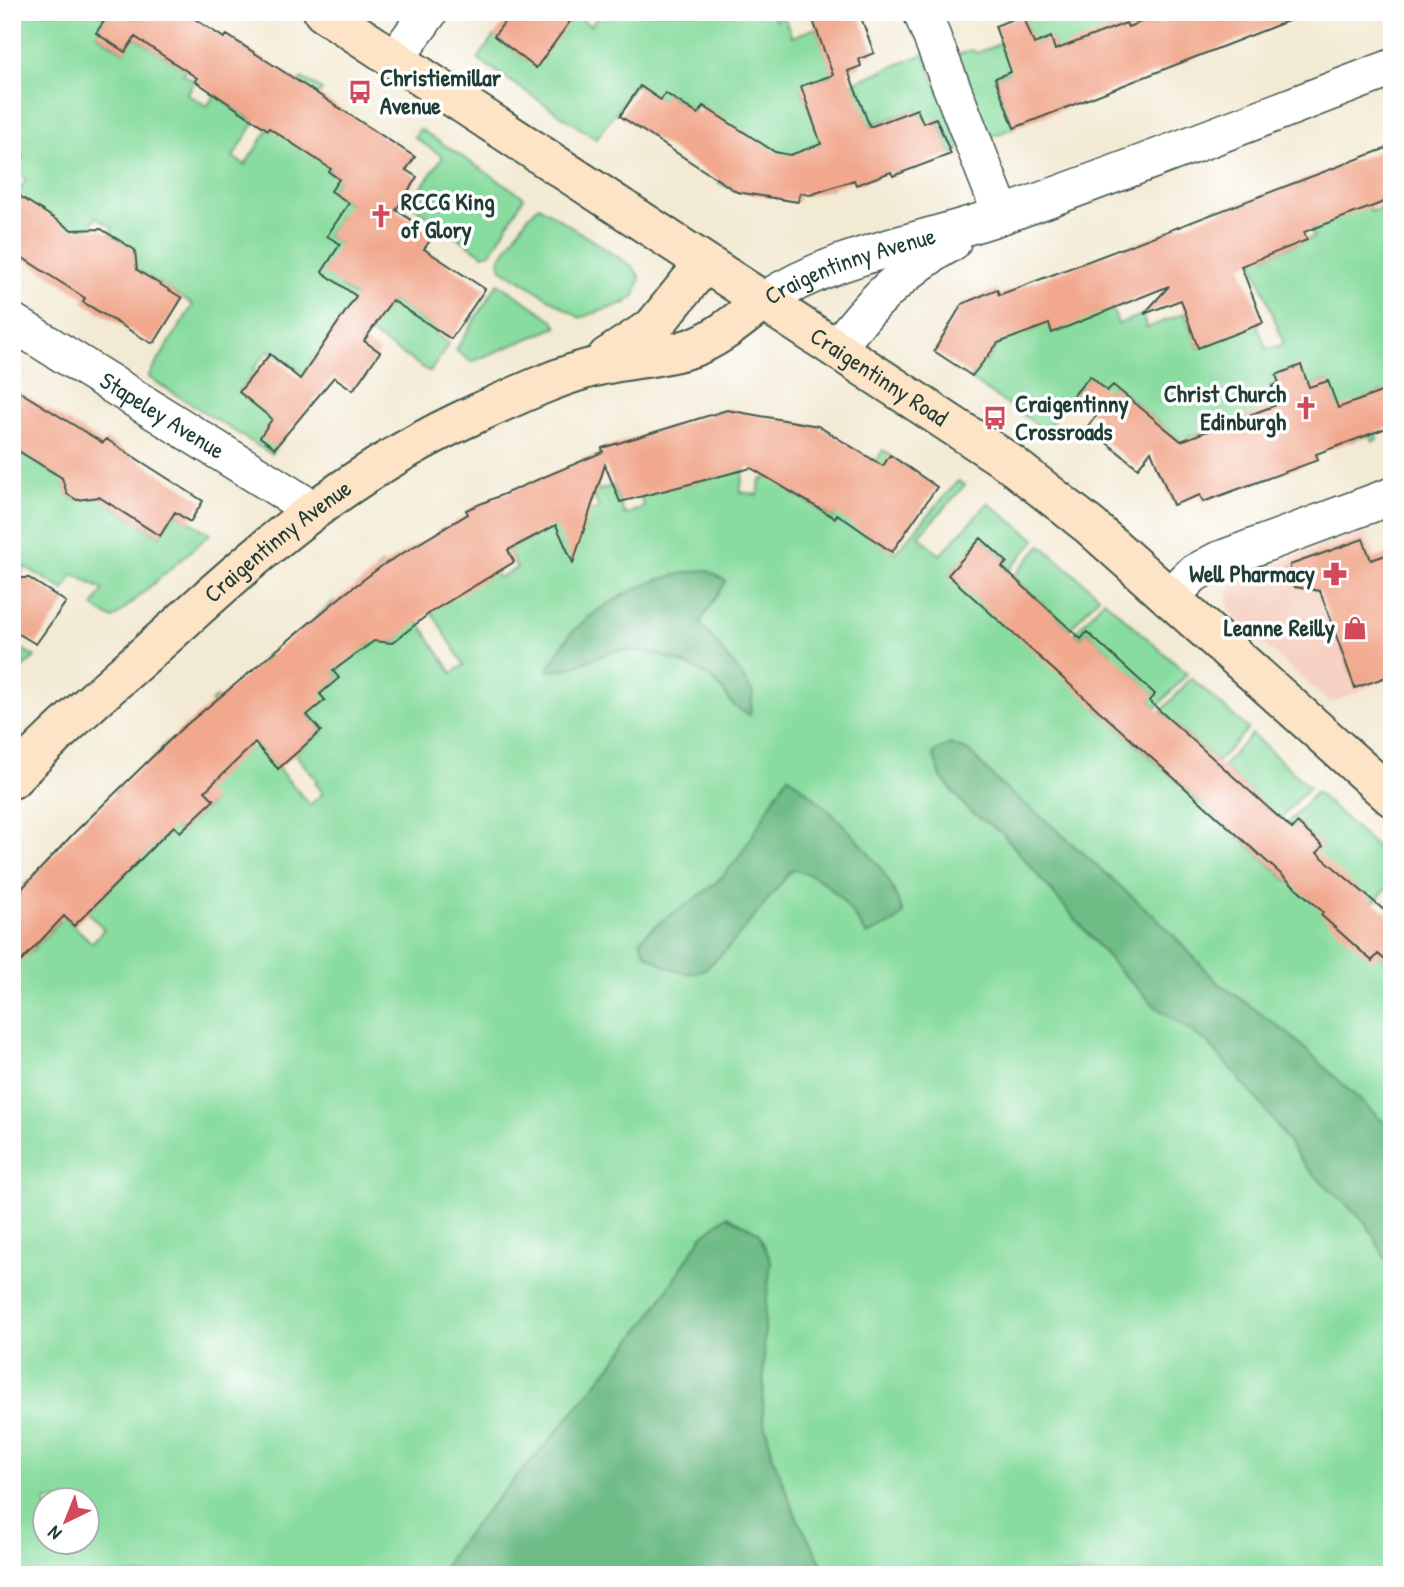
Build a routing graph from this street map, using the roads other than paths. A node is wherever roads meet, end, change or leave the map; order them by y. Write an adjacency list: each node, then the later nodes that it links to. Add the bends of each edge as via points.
1 (323, 12): 4 (street, Craigentinny Road)
2 (429, 12): 4 (street)
3 (922, 12): 6 (street)
4 (395, 59): 7 (street, Craigentinny Road)
5 (1392, 68): 6 (street, Craigentinny Avenue)
6 (1002, 215): 8 (street, Craigentinny Avenue, via 840,263 796,279); 10 (street, Craigentinny Avenue, via 927,256 888,286)
7 (704, 264): 8 (street, Craigentinny Road); 11 (street, Craigentinny Avenue, via 653,327)
8 (762, 302): 10 (street, Craigentinny Road); 11 (street, Craigentinny Avenue, via 692,348)
9 (12, 322): 13 (street, Stapeley Avenue)
10 (836, 349): 14 (street, Craigentinny Road, via 1014,466 1090,526)
11 (587, 369): 13 (street, Craigentinny Avenue, via 442,430)
12 (1392, 496): 14 (street, via 1217,561 1193,574)
13 (312, 509): 15 (street, Craigentinny Avenue, via 238,568)
14 (1169, 598): 16 (street, Craigentinny Road)
15 (12, 779)
16 (1392, 797)

